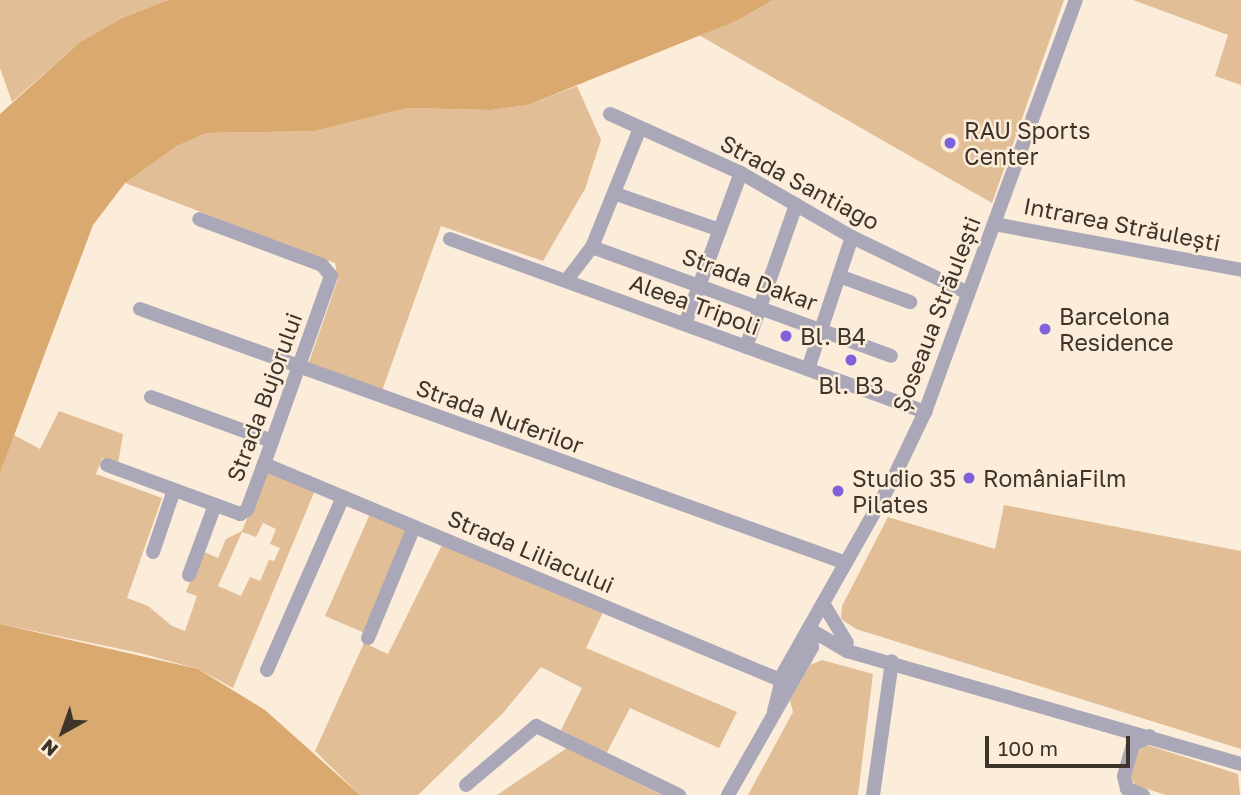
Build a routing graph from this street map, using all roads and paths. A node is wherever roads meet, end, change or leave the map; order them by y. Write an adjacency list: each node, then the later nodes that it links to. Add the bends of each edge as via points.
1 (1076, 0): 8 (street, Șoseaua Străulești)
2 (610, 114): 3 (street, Strada Santiago)
3 (640, 128): 4 (street, Strada Santiago); 5 (street)
4 (741, 173): 6 (street, Strada Santiago); 9 (street)
5 (616, 194): 9 (street); 12 (street)
6 (796, 205): 10 (street, Strada Santiago); 19 (street)
7 (199, 219): 25 (street, Strada Bujorului, via 322,265 331,276)
8 (994, 224): 13 (street, Intrarea Străulești); 17 (street, Șoseaua Străulești)
9 (720, 230): 16 (street)
10 (852, 237): 14 (street); 17 (street, Strada Santiago)
11 (450, 239): 15 (street, Aleea Tripoli)
12 (592, 247): 15 (street); 16 (street, Strada Dakar)
13 (1241, 270)
14 (839, 276): 18 (street); 22 (street)
15 (566, 281): 21 (street, Aleea Tripoli)
16 (699, 284): 19 (street, Strada Dakar); 21 (street)
17 (968, 293): 28 (street, Șoseaua Străulești)
18 (910, 302)
19 (761, 307): 22 (street, Strada Dakar); 23 (street)
20 (140, 309): 25 (street, Strada Nuferilor)
21 (685, 324): 23 (street, Aleea Tripoli)
22 (821, 330): 24 (street, Strada Dakar); 26 (street)
23 (746, 347): 26 (street, Aleea Tripoli)
24 (891, 356)
25 (299, 368): 29 (street, Strada Bujorului); 37 (street, Strada Nuferilor)
26 (808, 369): 28 (street, Aleea Tripoli)
27 (151, 397): 29 (street)
28 (925, 412): 37 (street, Șoseaua Străulești)
29 (272, 441): 30 (street, Strada Bujorului)
30 (264, 464): 33 (street, Strada Liliacului); 34 (street, Strada Bujorului, via 244,513)
31 (107, 465): 32 (street, Strada Bujorului)
32 (174, 490): 34 (street, Strada Bujorului); 36 (street)
33 (343, 497): 35 (street, Strada Liliacului); 45 (street)
34 (215, 505): 38 (street)
35 (414, 527): 41 (street); 46 (street, Strada Liliacului)
36 (153, 552)
37 (846, 563): 39 (street, Șoseaua Străulești)
38 (189, 575)
39 (824, 605): 40 (street, Șoseaua Străulești); 42 (street)
40 (811, 630): 42 (street); 43 (street, Șoseaua Străulești); 46 (street, Șoseaua Străulești, via 800,640)
41 (368, 638)
42 (851, 648): 43 (street); 44 (street)
43 (808, 653): 47 (street, Șoseaua Străulești)
44 (892, 661): 48 (street); 55 (street)
45 (267, 670)
46 (780, 680): 47 (street, Șoseaua Străulești)
47 (774, 711): 54 (street, Șoseaua Străulești)
48 (1108, 727): 49 (street); 50 (street, via 1124,743)
49 (1150, 736): 50 (street, via 1133,745); 51 (street)
50 (1127, 758): 56 (street, via 1125,785)
51 (1241, 764)
52 (466, 785): 53 (street, via 536,726)
53 (679, 795)
54 (728, 795)
55 (873, 795)
56 (1143, 795)

